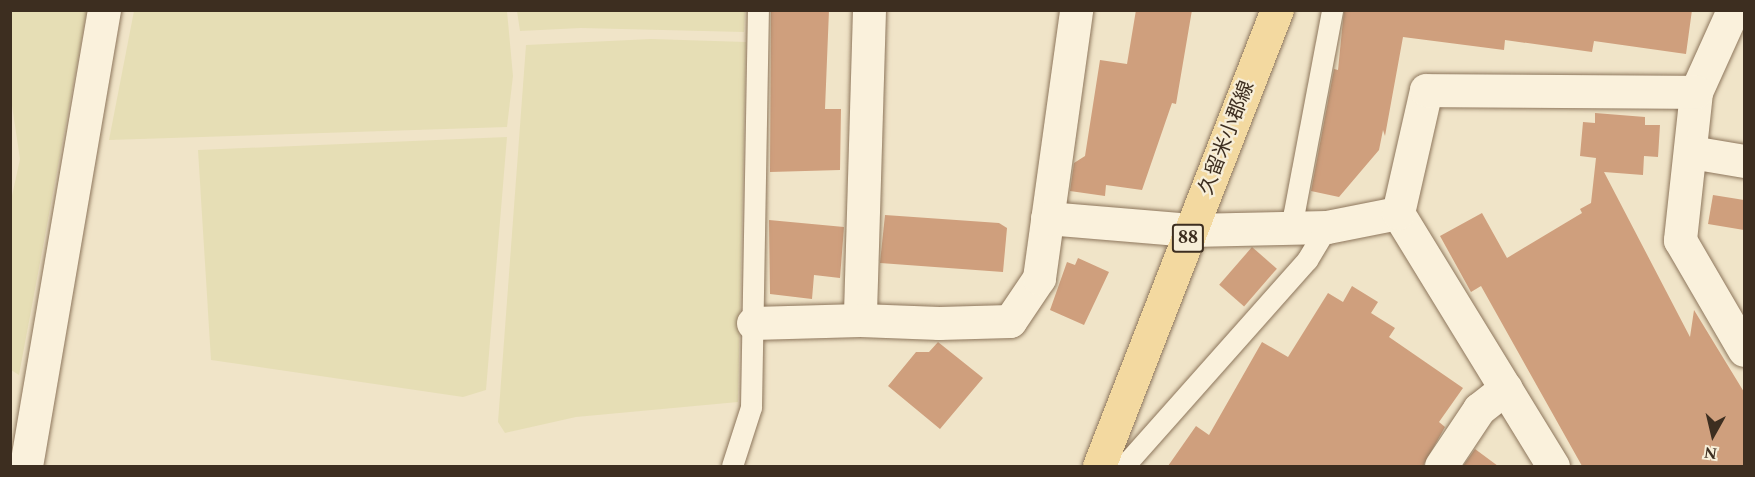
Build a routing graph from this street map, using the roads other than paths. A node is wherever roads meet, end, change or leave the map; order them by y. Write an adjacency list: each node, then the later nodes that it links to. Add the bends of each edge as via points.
1 (104, 10): 20 (street)
2 (758, 10): 17 (lane)
3 (869, 10): 16 (street)
4 (1076, 10): 12 (street)
5 (1277, 10): 15 (main road, 久留米小郡線 / 88)
6 (1332, 10): 14 (lane)
7 (1733, 10): 8 (street)
8 (1696, 92): 9 (street); 11 (street, via 1426,90)
9 (1691, 152): 10 (street); 18 (street, via 1680,240)
10 (1744, 160)
11 (1398, 213): 13 (street); 19 (street)
12 (1047, 218): 15 (street); 16 (street, via 1039,278 1010,321)
13 (1327, 227): 14 (street); 24 (lane, via 1306,260)
14 (1291, 228): 15 (street)
15 (1191, 230): 23 (main road, 久留米小郡線 / 88)
16 (860, 320): 17 (street)
17 (753, 323): 22 (lane, via 751,407)
18 (1744, 350)
19 (1506, 388): 25 (street, via 1479,409); 26 (street)
20 (23, 400): 21 (street)
21 (26, 466)
22 (732, 466)
23 (1099, 466)
24 (1124, 466)
25 (1441, 466)
26 (1553, 466)

